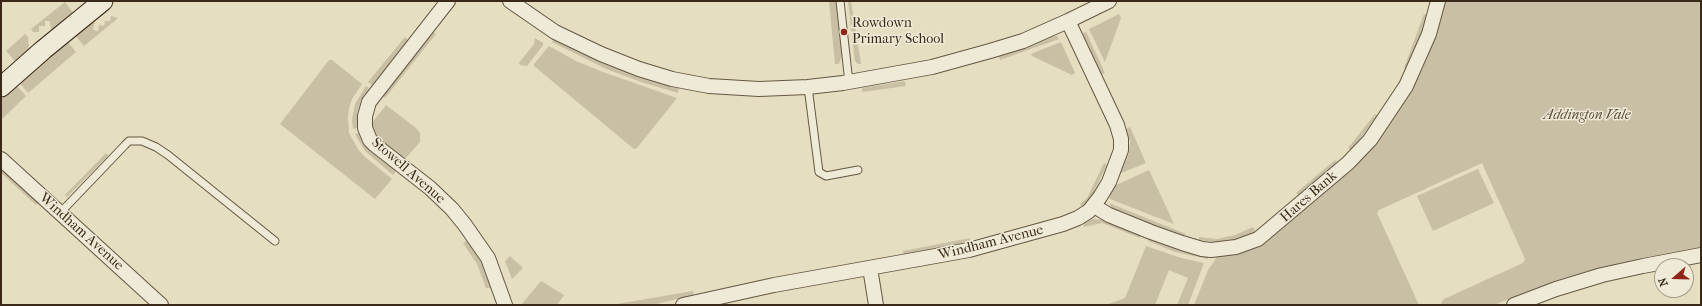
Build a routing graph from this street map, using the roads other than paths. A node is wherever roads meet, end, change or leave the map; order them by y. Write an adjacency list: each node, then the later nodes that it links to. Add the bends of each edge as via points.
1 (103, 1): 9 (street)
2 (448, 1): 19 (street, Stowell Avenue, via 369,102 365,128 375,146 430,188 465,225 488,258)
3 (510, 1): 10 (street, via 582,46 661,76 730,88)
4 (840, 1): 8 (lane)
5 (1109, 1): 7 (street)
6 (1438, 1): 13 (street, Hares Bank, via 1429,34 1406,86 1370,140 1338,172 1258,239 1236,247 1202,249 1151,232)
7 (1068, 21): 8 (street, via 1023,40 958,61); 13 (street, Windham Avenue, via 1117,125 1121,139 1119,156 1109,182)
8 (849, 83): 10 (street)
9 (1, 87)
10 (808, 87): 12 (lane, via 818,169 821,174 826,176)
11 (1, 158): 14 (street, Windham Avenue)
12 (858, 170)
13 (1094, 206): 17 (street, Windham Avenue, via 1071,221 1012,239 957,253)
14 (60, 213): 15 (lane, via 124,145 142,141 168,155); 18 (street, Windham Avenue)
15 (275, 241)
16 (1701, 255): 22 (street, via 1602,275)
17 (870, 268): 20 (street, Windham Avenue); 21 (street)
18 (161, 305)
19 (505, 305)
20 (683, 305)
21 (876, 305)
22 (1514, 305)

